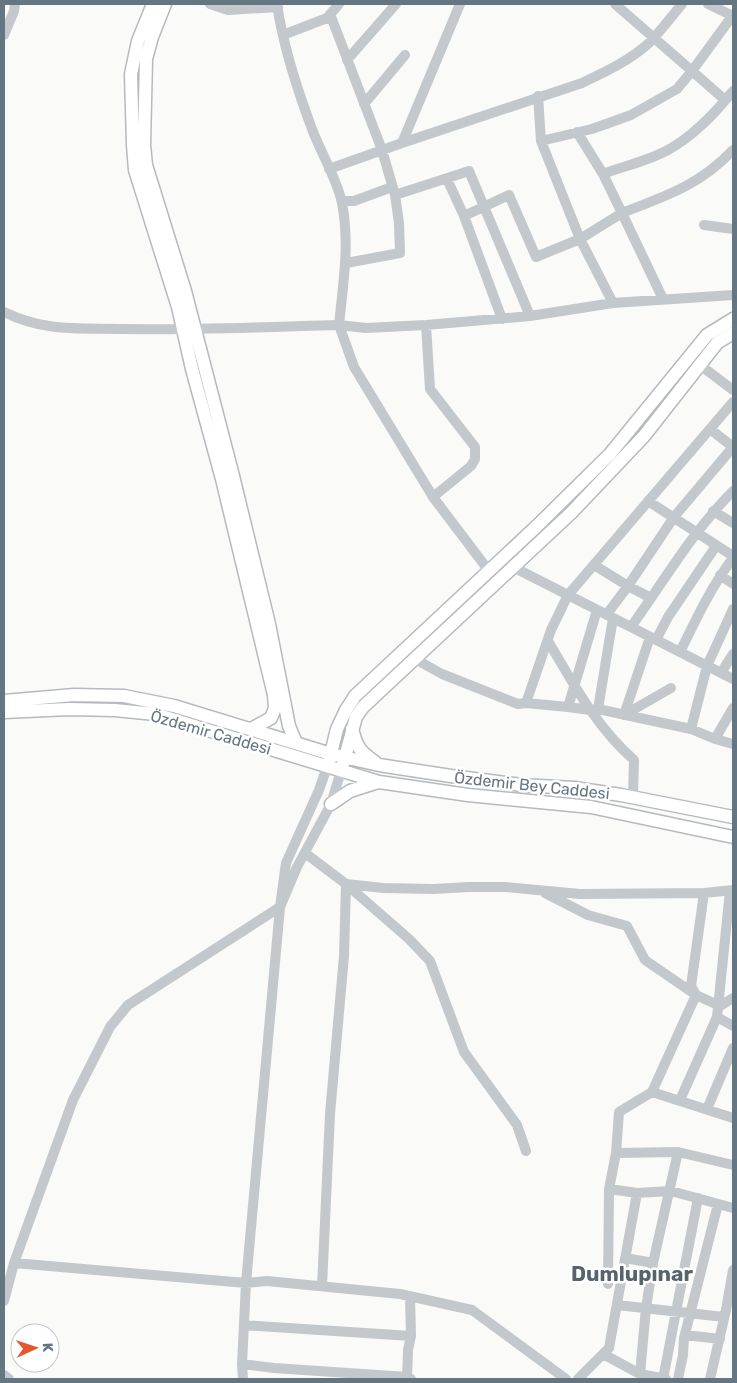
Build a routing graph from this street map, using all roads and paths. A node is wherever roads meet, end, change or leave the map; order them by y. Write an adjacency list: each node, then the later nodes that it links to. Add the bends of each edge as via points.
1 (15, 4): 13 (street)
2 (153, 4): 49 (main road, via 138,40 131,74 133,159)
3 (165, 4): 49 (main road, via 146,59 144,145 146,165 173,248)
4 (210, 4): 10 (street, via 228,10)
5 (396, 4): 17 (street)
6 (460, 4): 25 (street)
7 (615, 4): 15 (street)
8 (682, 4): 15 (street)
9 (708, 4): 12 (street)
10 (278, 5): 14 (street)
11 (334, 8): 14 (street, via 327,18); 17 (street)
12 (733, 15): 18 (street)
13 (4, 35)
14 (283, 35): 28 (street, via 312,129)
15 (653, 38): 18 (street); 20 (street, via 617,66 582,83)
16 (405, 55): 22 (street)
17 (347, 60): 22 (street)
18 (692, 71): 21 (street); 23 (street, via 677,89 631,115)
19 (733, 91): 21 (street)
20 (538, 96): 24 (street); 25 (street)
21 (725, 100): 29 (street, via 715,113 667,151)
22 (364, 104): 26 (street)
23 (577, 132): 24 (street); 29 (street)
24 (541, 141): 38 (street)
25 (402, 143): 26 (street)
26 (382, 150): 28 (street); 31 (street)
27 (733, 150): 34 (street, via 705,176 678,191)
28 (329, 169): 32 (street)
29 (603, 174): 34 (street)
30 (447, 179): 31 (street); 33 (street, via 469,171); 35 (street)
31 (394, 191): 32 (street); 39 (street, via 400,253)
32 (342, 201): 39 (street, via 347,235)
33 (484, 206): 35 (street); 38 (street, via 508,194 536,257); 44 (street)
34 (622, 213): 38 (street); 41 (street)
35 (464, 216): 45 (street)
36 (704, 225): 37 (street)
37 (733, 229)
38 (580, 239): 42 (street)
39 (346, 263): 47 (street)
40 (733, 295): 41 (street)
41 (663, 299): 42 (street)
42 (613, 303): 44 (street)
43 (4, 312): 49 (street, via 22,321 48,327)
44 (530, 316): 45 (street)
45 (502, 319): 48 (street)
46 (733, 319): 67 (main road, via 707,336 610,454)
47 (339, 325): 48 (street, via 366,328); 49 (street); 57 (street, via 354,367)
48 (426, 325): 57 (street, via 430,388 475,447 476,453 471,466)
49 (189, 330): 93 (main road, via 192,369 274,694 276,708 272,718); 97 (main road, via 250,541 289,726)
50 (733, 334): 51 (main road, via 717,343)
51 (700, 365): 52 (street); 66 (main road, via 644,436 572,512)
52 (733, 390)
53 (733, 402): 54 (street)
54 (710, 429): 55 (street); 58 (street)
55 (733, 447): 60 (street)
56 (733, 491): 59 (street)
57 (433, 496): 67 (street)
58 (648, 501): 60 (street); 65 (street)
59 (713, 511): 61 (street); 62 (street)
60 (674, 517): 62 (street); 70 (street)
61 (733, 523)
62 (697, 532): 63 (street); 72 (street)
63 (716, 546): 64 (street); 76 (street)
64 (733, 557): 68 (street)
65 (594, 564): 70 (street); 71 (street)
66 (513, 567): 71 (street); 80 (main road)
67 (489, 571): 99 (main road, via 355,696 337,729)
68 (720, 575): 69 (street); 78 (street)
69 (733, 584)
70 (628, 586): 72 (street); 74 (street)
71 (568, 595): 74 (street); 77 (street)
72 (651, 598): 75 (street)
73 (733, 610): 81 (street)
74 (606, 614): 75 (street); 84 (street); 90 (street)
75 (631, 627): 76 (street)
76 (653, 639): 78 (street); 92 (street)
77 (548, 641): 84 (street); 87 (street)
78 (680, 652): 81 (street)
79 (733, 654): 82 (street)
80 (415, 659): 87 (street, via 442,674 518,704); 94 (main road, via 363,707)
81 (707, 666): 82 (street); 95 (street)
82 (721, 673): 83 (street)
83 (733, 679)
84 (574, 685): 88 (street); 90 (street)
85 (671, 688): 92 (street)
86 (4, 700): 93 (main road, Özdemir Caddesi, via 74,695 124,696 174,706)
87 (526, 703): 88 (street)
88 (568, 707): 90 (street)
89 (733, 708): 96 (street)
90 (594, 710): 92 (street); 105 (street, via 616,744 634,760)
91 (4, 712): 102 (main road, Özdemir Caddesi, via 69,709 155,714)
92 (624, 715): 95 (street)
93 (251, 729): 97 (main road, Özdemir Caddesi)
94 (352, 729): 100 (main road); 101 (main road, via 357,746)
95 (691, 729): 96 (street)
96 (714, 739): 98 (street)
97 (296, 743): 99 (main road, Özdemir Caddesi)
98 (733, 744)
99 (331, 754): 100 (main road, Özdemir Bey Caddesi); 102 (main road)
100 (344, 758): 101 (main road, Özdemir Bey Caddesi); 103 (main road)
101 (379, 765): 105 (main road, Özdemir Bey Caddesi)
102 (327, 767): 103 (main road, Özdemir Caddesi); 114 (street, via 286,863)
103 (341, 771): 104 (main road, Özdemir Caddesi); 106 (street)
104 (379, 782): 106 (main road, via 350,791); 108 (main road, Özdemir Caddesi, via 468,796 591,807)
105 (633, 797): 107 (main road, Özdemir Bey Caddesi)
106 (331, 804): 109 (street)
107 (733, 817)
108 (733, 837)
109 (305, 852): 110 (street); 114 (street)
110 (346, 884): 111 (street, via 392,889 505,887); 125 (street, via 430,961 464,1052 517,1125); 141 (street)
111 (540, 890): 113 (street, via 580,894); 115 (street, via 588,915 627,926 645,960)
112 (732, 890): 113 (street); 117 (street)
113 (704, 894): 115 (street, via 692,986)
114 (280, 907): 136 (street, via 128,1005 110,1026 72,1100); 139 (street)
115 (696, 995): 117 (street); 121 (street)
116 (733, 998): 117 (street)
117 (720, 1006): 118 (street)
118 (717, 1017): 119 (street); 122 (street)
119 (733, 1026)
120 (733, 1048): 123 (street)
121 (652, 1092): 122 (street); 127 (street, via 619,1112)
122 (680, 1100): 123 (street)
123 (707, 1109): 124 (street)
124 (733, 1118)
125 (526, 1151)
126 (678, 1152): 127 (street); 128 (street); 130 (street)
127 (616, 1153): 129 (street)
128 (733, 1165)
129 (609, 1190): 131 (street); 140 (street)
130 (671, 1191): 131 (street); 132 (street); 137 (street)
131 (637, 1193): 135 (street)
132 (698, 1198): 133 (street); 146 (street)
133 (718, 1204): 134 (street); 147 (street)
134 (733, 1208)
135 (625, 1258): 137 (street); 144 (street)
136 (14, 1263): 139 (street); 143 (street)
137 (653, 1263): 145 (street)
138 (733, 1270): 148 (street)
139 (246, 1283): 141 (street, via 267,1281); 149 (street)
140 (608, 1284)
141 (322, 1286): 142 (street)
142 (410, 1296): 151 (street); 161 (street, via 472,1310)
143 (4, 1302)
144 (617, 1305): 145 (street); 153 (street, via 609,1348)
145 (646, 1308): 146 (street); 155 (street)
146 (675, 1312): 147 (street); 163 (street)
147 (691, 1313): 148 (street); 150 (street)
148 (728, 1313): 152 (street)
149 (244, 1325): 151 (street); 154 (street)
150 (685, 1335): 152 (street); 164 (street)
151 (411, 1336): 160 (street)
152 (720, 1339): 165 (street)
153 (604, 1354): 155 (street); 162 (street)
154 (242, 1364): 157 (street); 159 (street)
155 (640, 1374): 163 (street)
156 (4, 1375): 158 (street)
157 (301, 1375): 160 (street)
158 (9, 1379)
159 (243, 1379)
160 (408, 1379)
161 (566, 1379)
162 (578, 1379)
163 (664, 1379)
164 (678, 1379)
165 (710, 1379)

